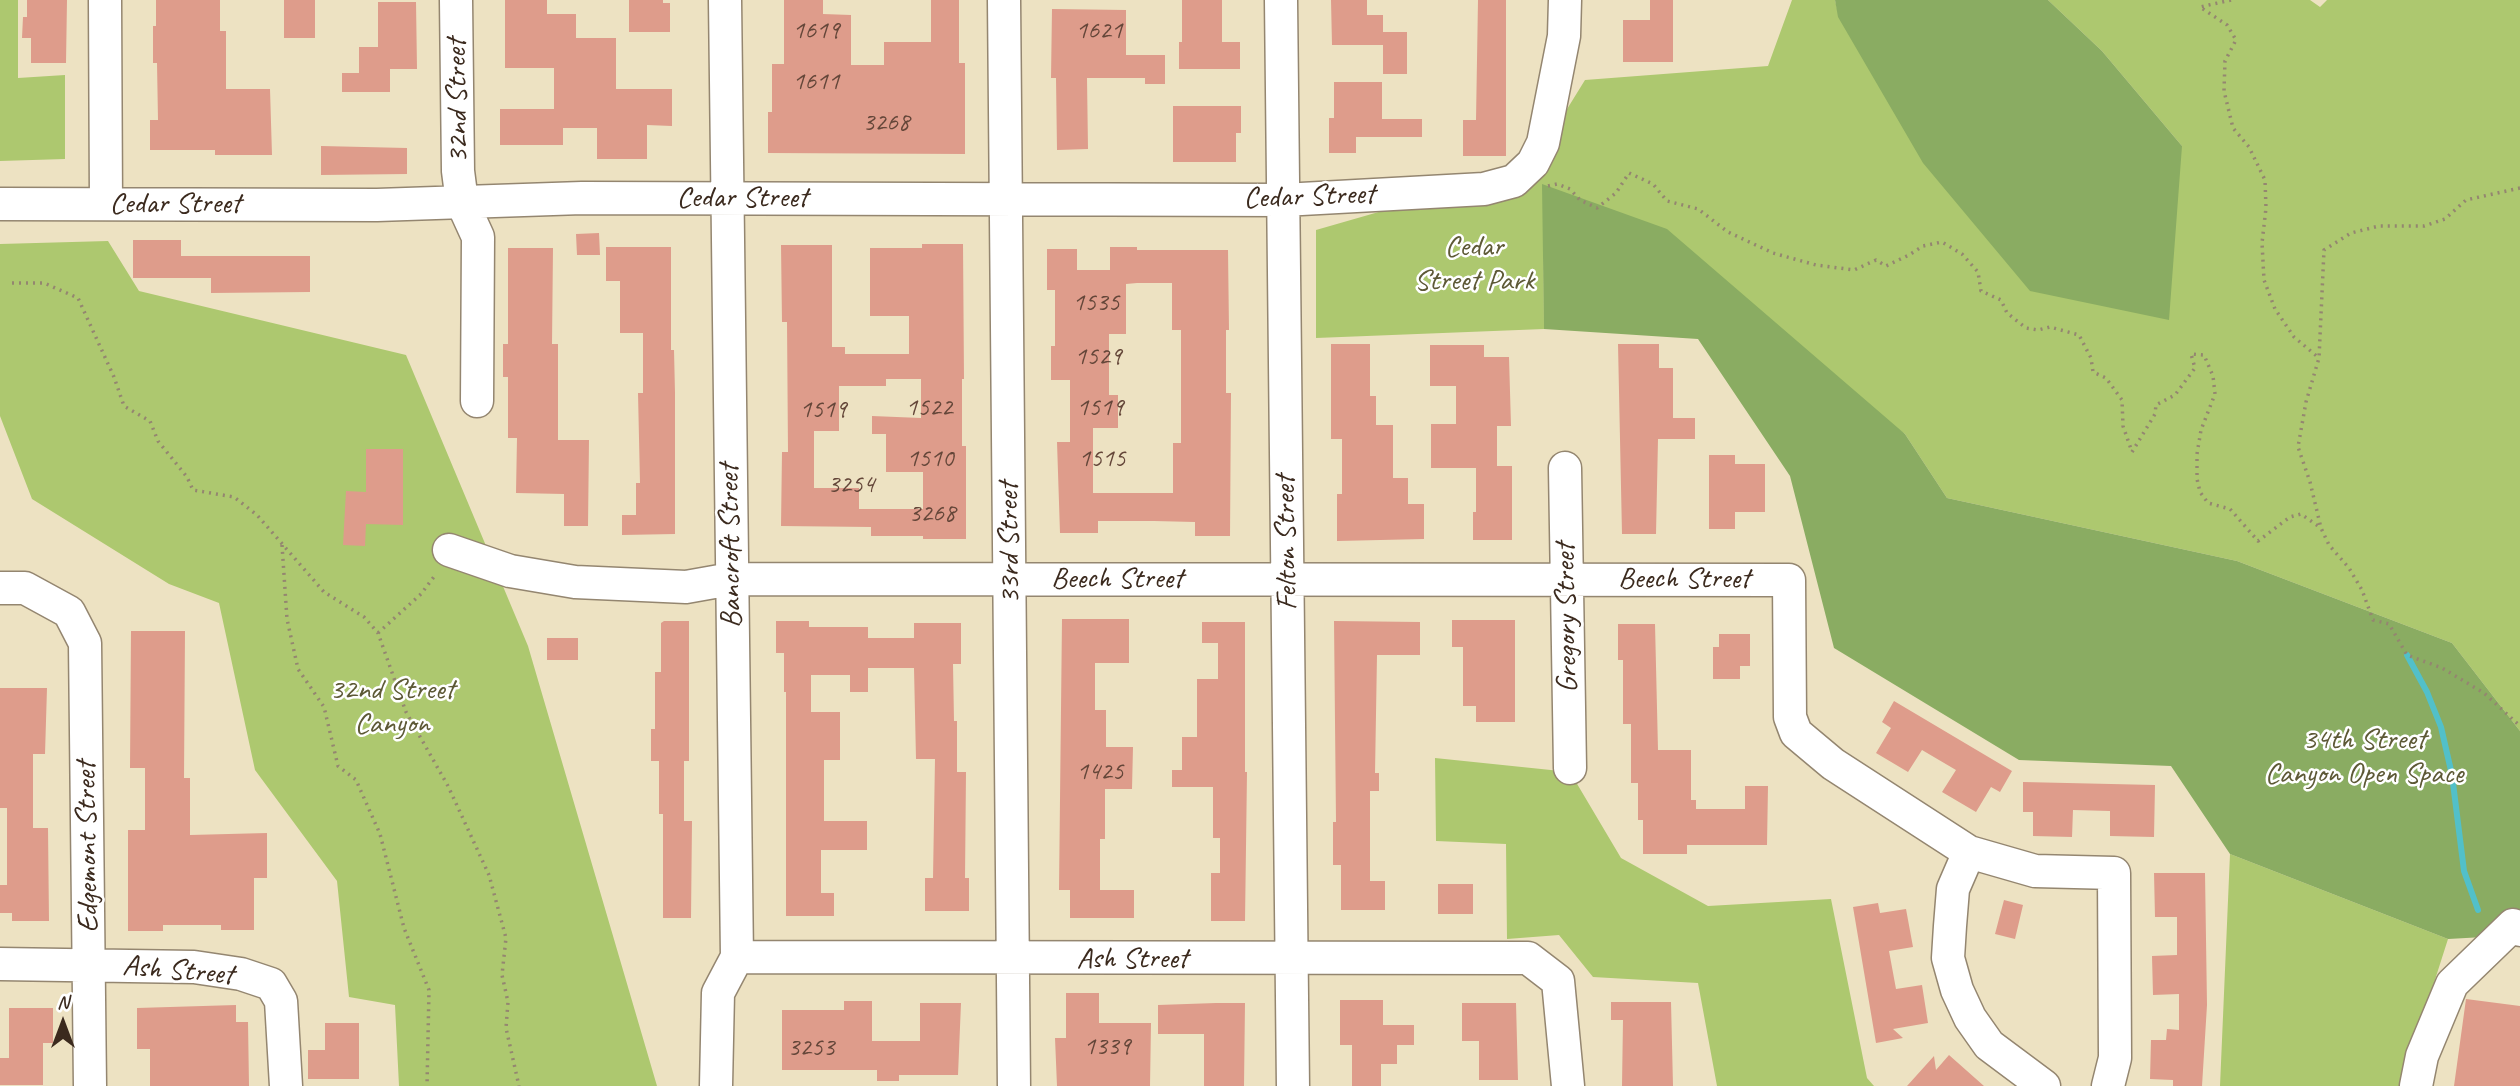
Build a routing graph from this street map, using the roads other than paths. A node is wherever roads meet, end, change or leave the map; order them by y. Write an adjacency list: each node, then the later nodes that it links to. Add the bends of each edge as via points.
1 (105, 0): 12 (street)
2 (456, 0): 10 (street, 32nd Street)
3 (725, 0): 7 (street, Bancroft Street)
4 (1004, 0): 8 (street, 33rd Street)
5 (1281, 0): 9 (street, Felton Street)
6 (1565, 0): 9 (street, Cedar Street, via 1564,36 1543,143 1534,163 1514,181 1485,189)
7 (727, 198): 8 (street, Cedar Street); 10 (street, Cedar Street); 16 (street, Bancroft Street)
8 (1007, 199): 9 (street, Cedar Street); 17 (street, 33rd Street)
9 (1283, 200): 19 (street, Felton Street)
10 (462, 202): 12 (street, Cedar Street); 13 (street, 32nd Street, via 478,237)
11 (0, 204): 12 (street, Cedar Street)
12 (106, 204)
13 (477, 401)
14 (1565, 468): 18 (street, Gregory Street)
15 (449, 550): 16 (street, Beech Street, via 510,571 575,582 686,587)
16 (731, 579): 17 (street, Beech Street); 24 (street, Bancroft Street)
17 (1010, 579): 19 (street, Beech Street); 25 (street, 33rd Street)
18 (1567, 579): 19 (street, Beech Street); 21 (street, Gregory Street); 22 (street, Beech Street, via 1790,580 1790,717 1796,733 1833,764)
19 (1288, 580): 26 (street, Felton Street)
20 (0, 588): 28 (street, Edgemont Street, via 25,588 69,612 85,643)
21 (1570, 768)
22 (1969, 852): 35 (street, via 1953,889 1948,958 1957,990 1989,1045); 36 (street, via 2035,871 2114,873 2115,1058)
23 (2516, 927): 37 (street, via 2452,984 2422,1056)
24 (737, 957): 25 (street, Ash Street); 31 (street, Bancroft Street, via 718,993)
25 (1013, 958): 26 (street, Ash Street); 32 (street, 33rd Street)
26 (1292, 959): 33 (street, Felton Street); 34 (street, Ash Street, via 1528,958 1558,981)
27 (0, 964): 28 (street, Ash Street)
28 (90, 965): 29 (street, Edgemont Street); 30 (street, Ash Street, via 194,967 271,984 281,1001)
29 (90, 1086)
30 (286, 1086)
31 (716, 1086)
32 (1014, 1086)
33 (1293, 1086)
34 (1568, 1086)
35 (2044, 1086)
36 (2108, 1086)
37 (2416, 1086)

